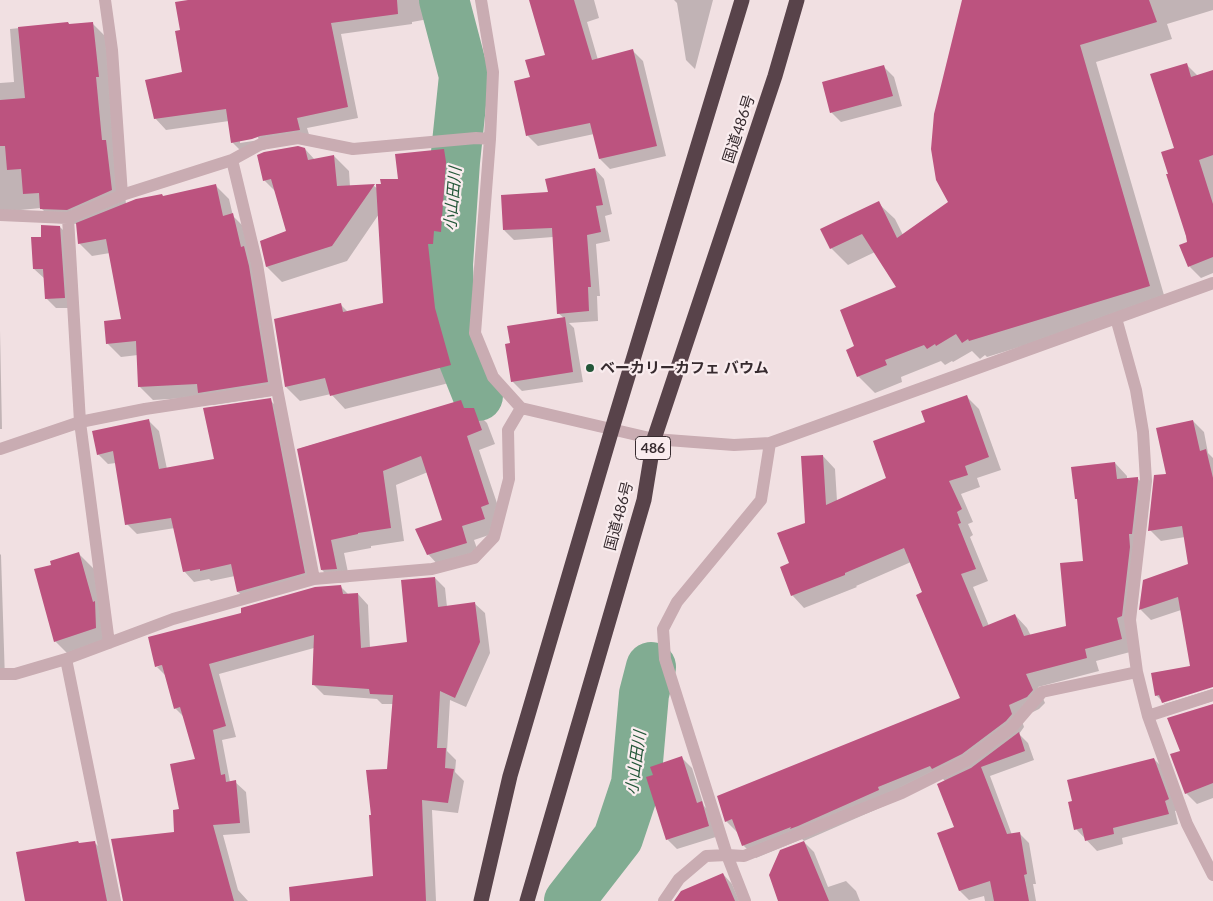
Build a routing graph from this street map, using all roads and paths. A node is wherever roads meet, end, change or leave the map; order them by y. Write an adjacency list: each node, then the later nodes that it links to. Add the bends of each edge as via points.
1 (105, 0): 7 (street, via 112,50)
2 (481, 0): 5 (street, via 494,72)
3 (742, 0): 15 (highway, 国道486号)
4 (797, 0): 16 (highway, 国道486号 / 486, via 775,76)
5 (490, 139): 6 (street, via 353,149 298,138 261,144); 13 (street, via 475,332 493,377)
6 (232, 160): 7 (street); 12 (street, via 257,264)
7 (122, 196): 9 (street)
8 (0, 215): 9 (street)
9 (68, 218): 14 (street)
10 (1213, 283): 11 (street)
11 (1116, 318): 17 (street); 22 (street, via 1136,390 1146,481 1130,620)
12 (276, 389): 14 (street); 19 (street)
13 (521, 408): 15 (street); 19 (street, via 508,430 509,479 494,537 474,558 432,569)
14 (80, 422): 18 (street); 20 (street)
15 (612, 430): 16 (street); 29 (highway, 国道486号, via 510,776)
16 (654, 439): 17 (street, via 734,445); 30 (highway, 国道486号 / 486, via 644,500)
17 (770, 443): 26 (street, via 761,500 677,602 663,629 665,659)
18 (0, 449)
19 (314, 578): 20 (street, via 173,619)
20 (109, 643): 21 (street)
21 (66, 659): 23 (street, via 16,674); 28 (street)
22 (1137, 672): 25 (street); 26 (street, via 1042,692 1012,727 966,761 902,793 744,856)
23 (0, 674)
24 (1213, 695): 25 (street)
25 (1148, 716): 27 (street, via 1187,824)
26 (727, 855): 31 (street, via 706,856 679,879); 32 (street)
27 (1213, 875)
28 (115, 901)
29 (482, 901)
30 (527, 901)
31 (664, 901)
32 (745, 901)

